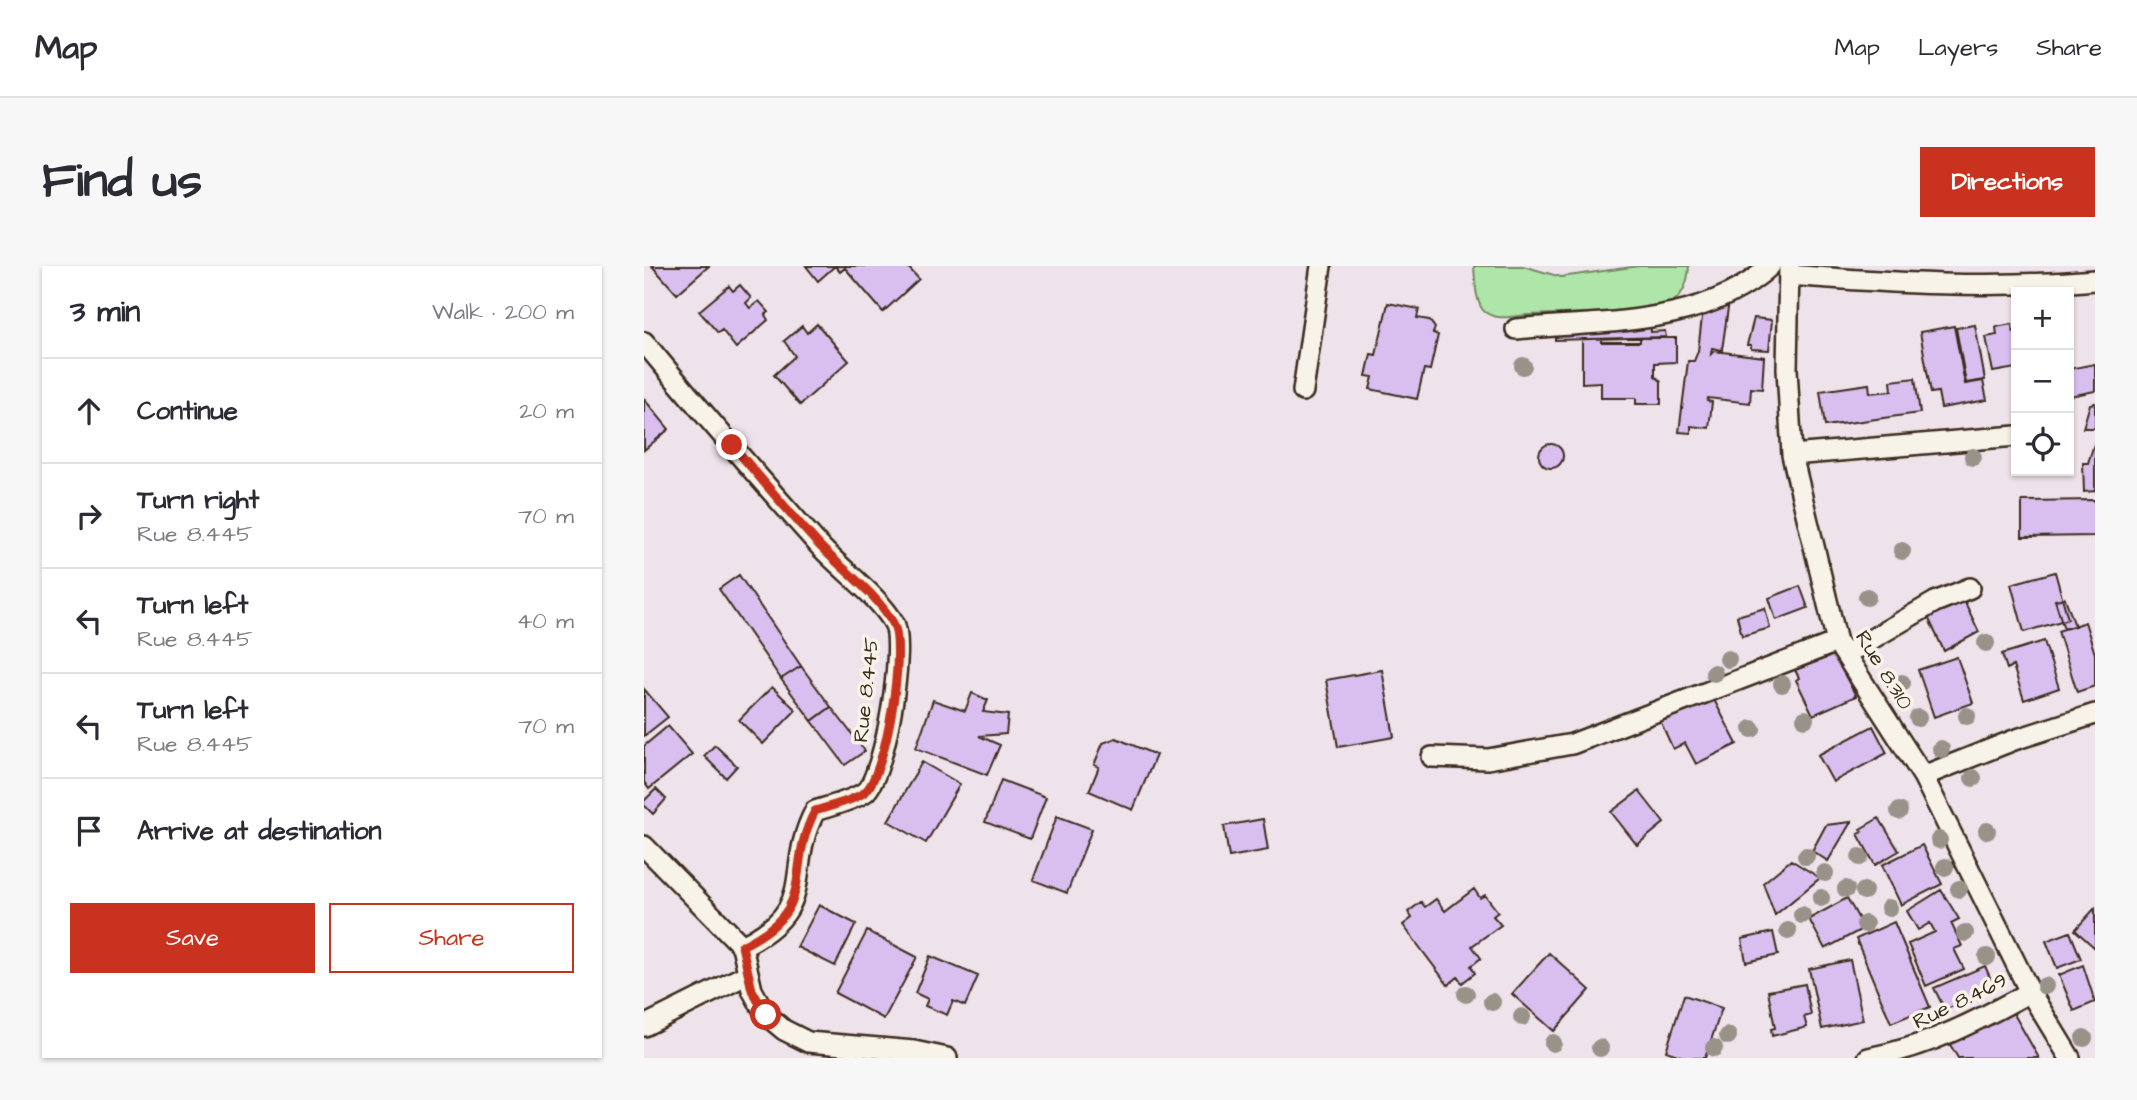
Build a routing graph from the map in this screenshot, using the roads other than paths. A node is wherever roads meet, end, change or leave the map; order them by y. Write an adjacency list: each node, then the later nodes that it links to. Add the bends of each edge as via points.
1 (1321, 266): 7 (street)
2 (1770, 266): 5 (street, via 1729,295 1691,310)
3 (1789, 270): 4 (street, via 1905,285 1999,286); 9 (street, Rue 8.310, via 1787,369)
4 (2091, 276)
5 (1516, 329)
6 (644, 342): 16 (street, Rue 8.445, via 819,545 895,624 898,643 886,743 876,777 864,792 815,811 807,826 793,899 783,919)
7 (1303, 391)
8 (2011, 436): 9 (street)
9 (1793, 455): 11 (street, Rue 8.310)
10 (1970, 588): 11 (street)
11 (1842, 648): 13 (street, via 1572,744 1488,760); 14 (street, Rue 8.310)
12 (2095, 714): 14 (street)
13 (1432, 757)
14 (1923, 776): 18 (street, Rue 8.310)
15 (644, 846): 16 (street)
16 (742, 946): 17 (street)
17 (748, 974): 19 (street); 20 (street, via 766,1015 808,1042)
18 (2030, 992): 21 (street, Rue 8.469, via 1971,1025 1907,1051); 22 (street, Rue 8.310)
19 (644, 1026)
20 (947, 1058)
21 (1868, 1058)
22 (2070, 1058)

